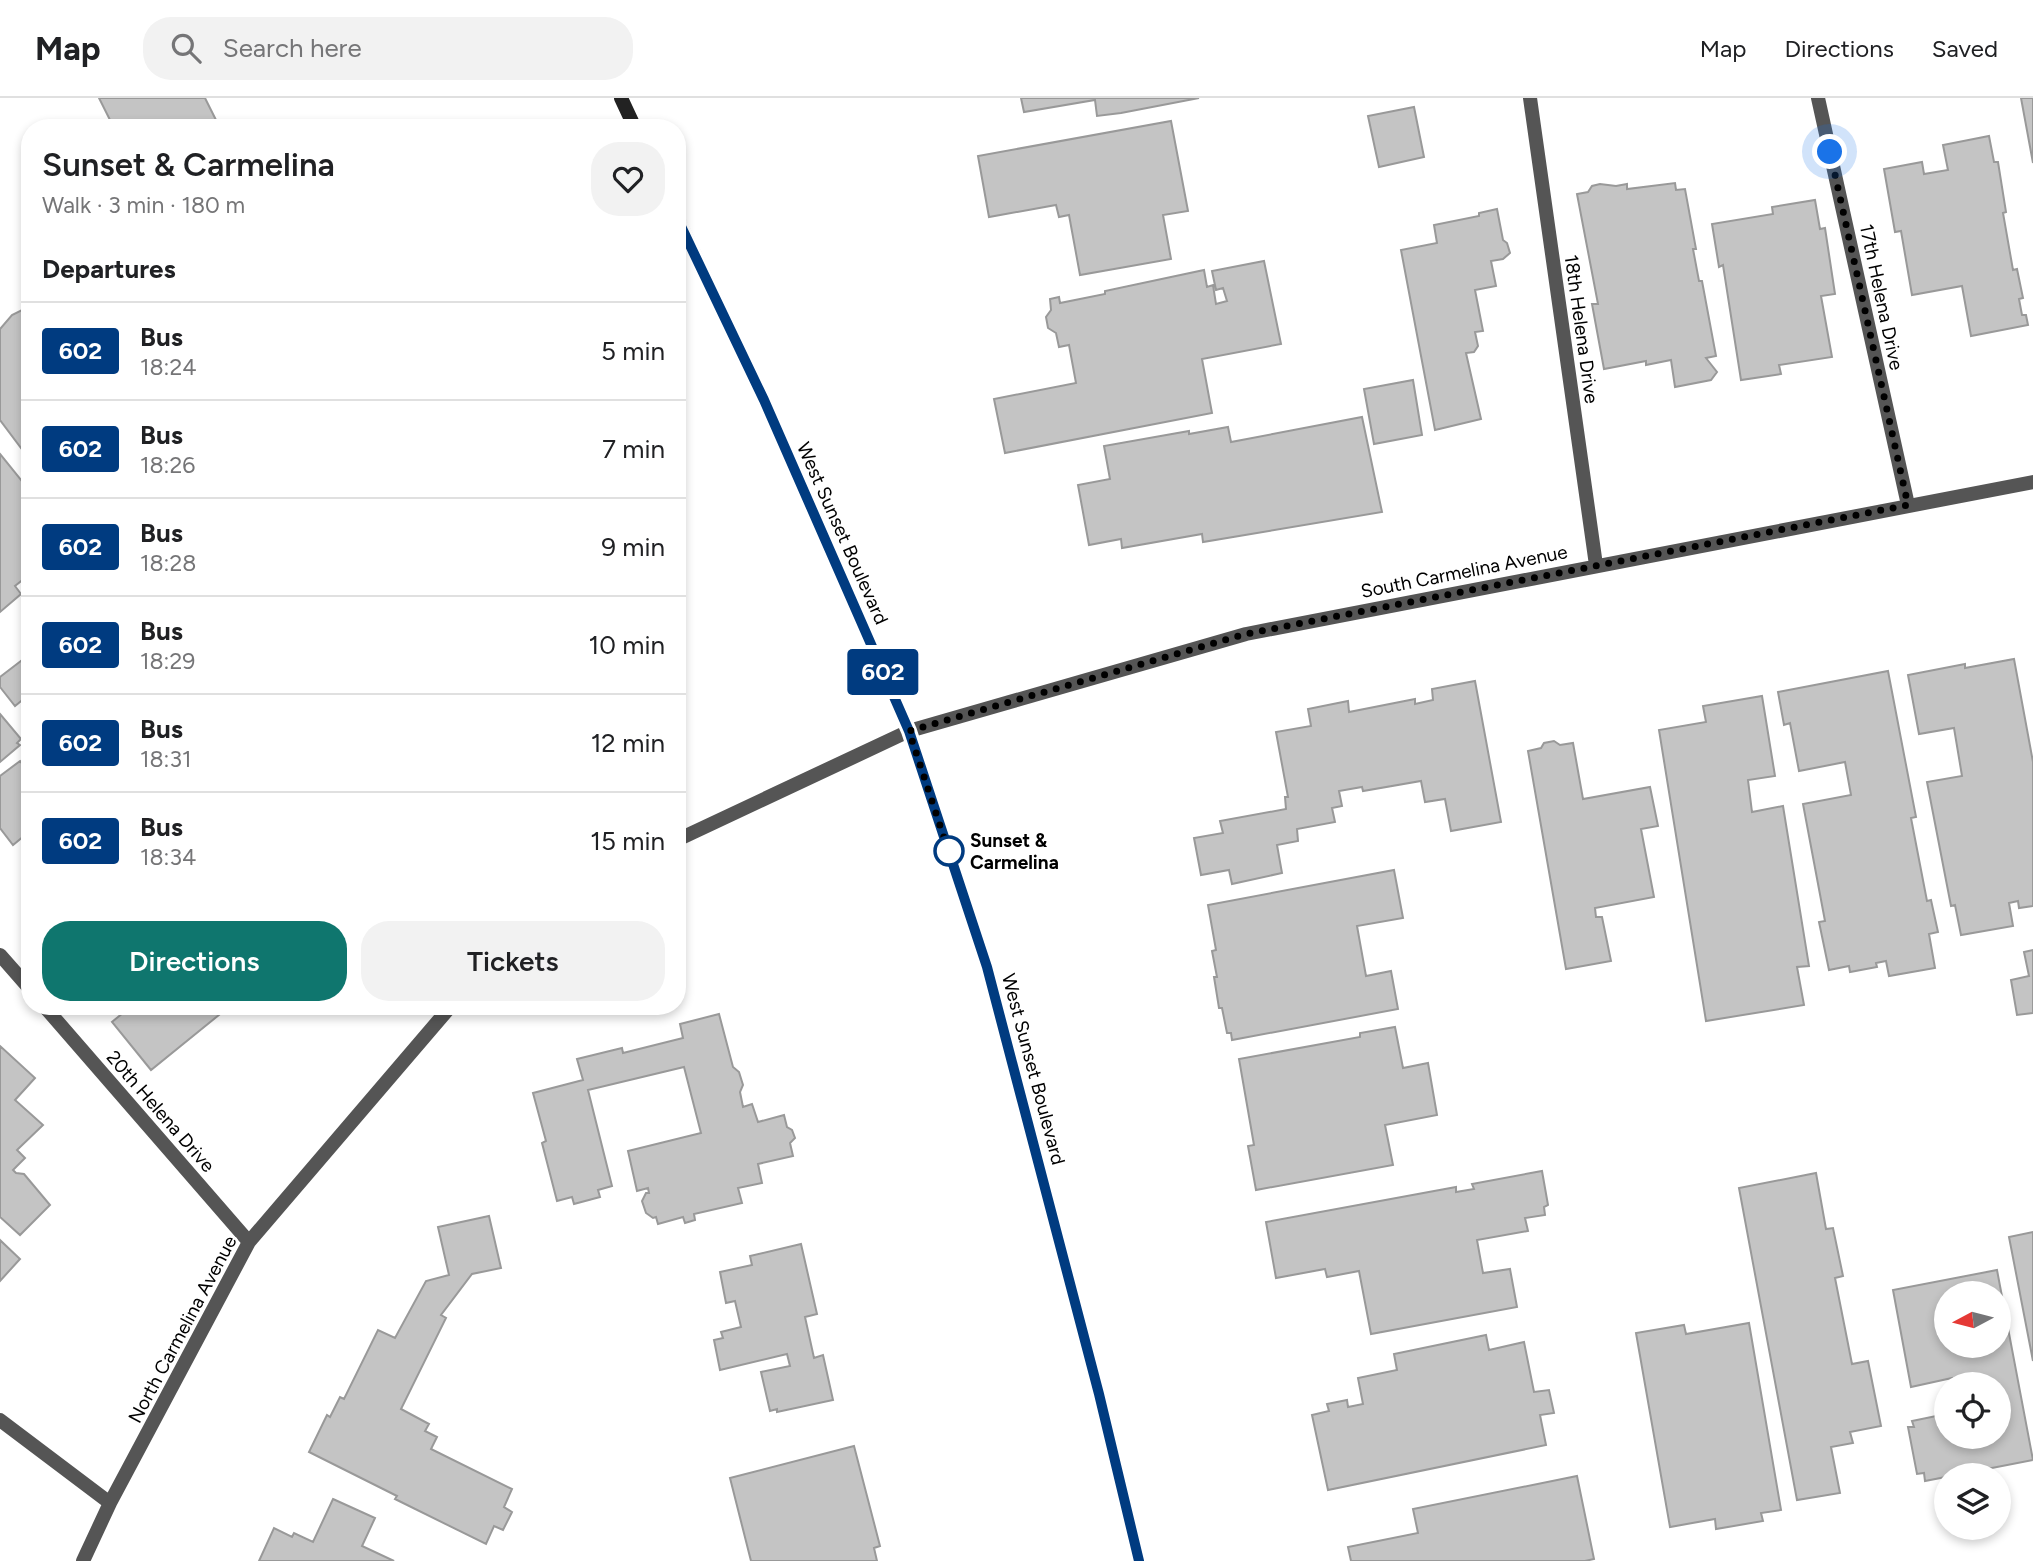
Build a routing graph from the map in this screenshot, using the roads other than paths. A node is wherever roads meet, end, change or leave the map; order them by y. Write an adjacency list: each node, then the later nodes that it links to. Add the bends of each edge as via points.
1 (621, 98): 4 (main road)
2 (1530, 98): 8 (street, 18th Helena Drive)
3 (1818, 98): 7 (street, 17th Helena Drive)
4 (631, 119)
5 (686, 237): 9 (main road, West Sunset Boulevard, via 764,400)
6 (2033, 482): 7 (street, South Carmelina Avenue)
7 (1908, 505): 8 (street, South Carmelina Avenue)
8 (1596, 565): 9 (street, South Carmelina Avenue, via 1246,634)
9 (909, 731): 10 (street); 19 (main road, West Sunset Boulevard, via 987,967)
10 (686, 836)
11 (0, 955): 12 (street)
12 (21, 979)
13 (52, 1015): 15 (street, 20th Helena Drive)
14 (443, 1015): 15 (street, North Carmelina Avenue)
15 (250, 1242): 17 (street, North Carmelina Avenue)
16 (0, 1420): 17 (street)
17 (110, 1503): 18 (street, North Carmelina Avenue)
18 (83, 1561)
19 (1139, 1561)

